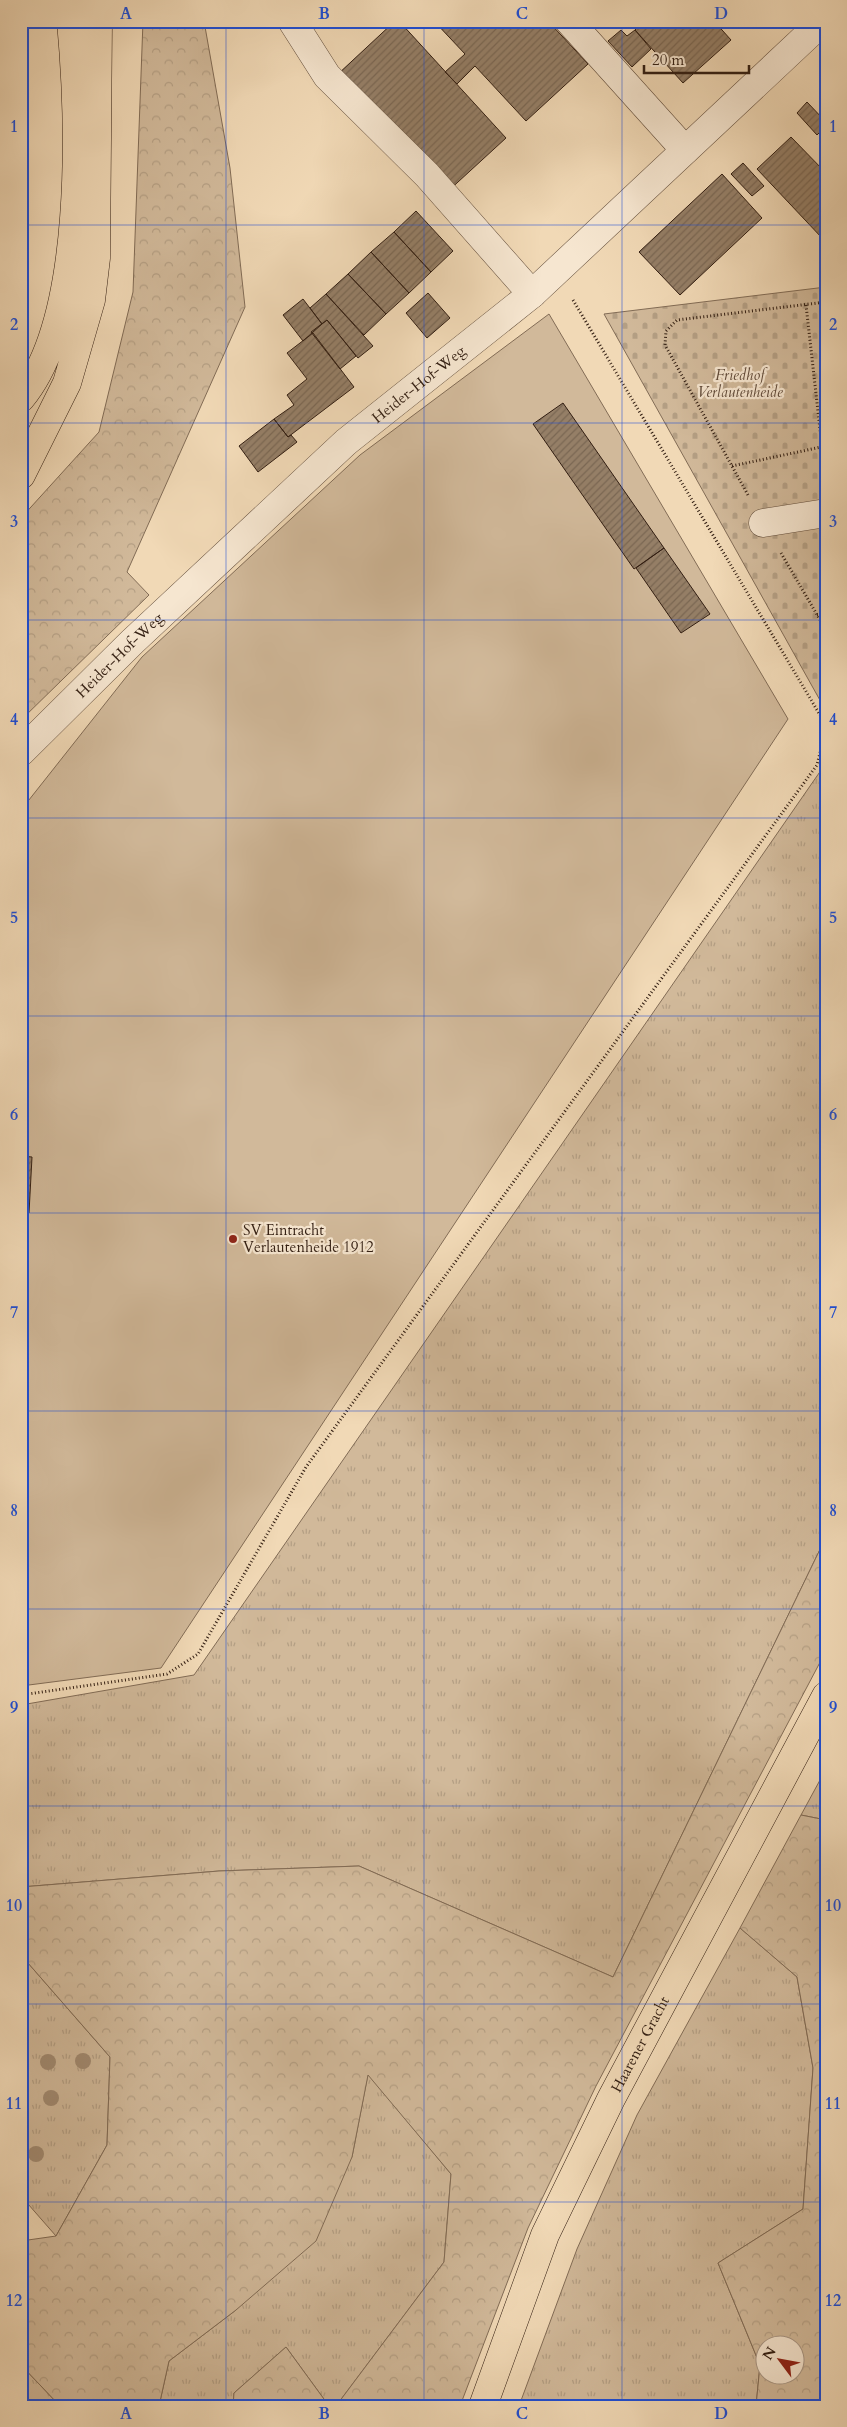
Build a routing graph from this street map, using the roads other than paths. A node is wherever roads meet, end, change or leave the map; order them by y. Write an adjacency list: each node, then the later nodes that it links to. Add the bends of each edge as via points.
1 (71, 21): 8 (main road, via 77,89 74,215 69,260 61,309 47,354)
2 (98, 21): 9 (main road, via 96,258 91,300 67,383)
3 (292, 21): 7 (street, via 327,76 427,175)
4 (569, 21): 6 (street)
5 (823, 21): 6 (street, Heider-Hof-Weg)
6 (685, 150): 7 (street, Heider-Hof-Weg)
7 (532, 294): 12 (street, Heider-Hof-Weg, via 346,442 132,642)
8 (21, 398)
9 (21, 475)
10 (826, 513): 11 (street)
11 (763, 523)
12 (21, 752)
13 (826, 1696): 14 (main road, Haarener Gracht, via 611,2099 545,2234)
14 (483, 2406)

